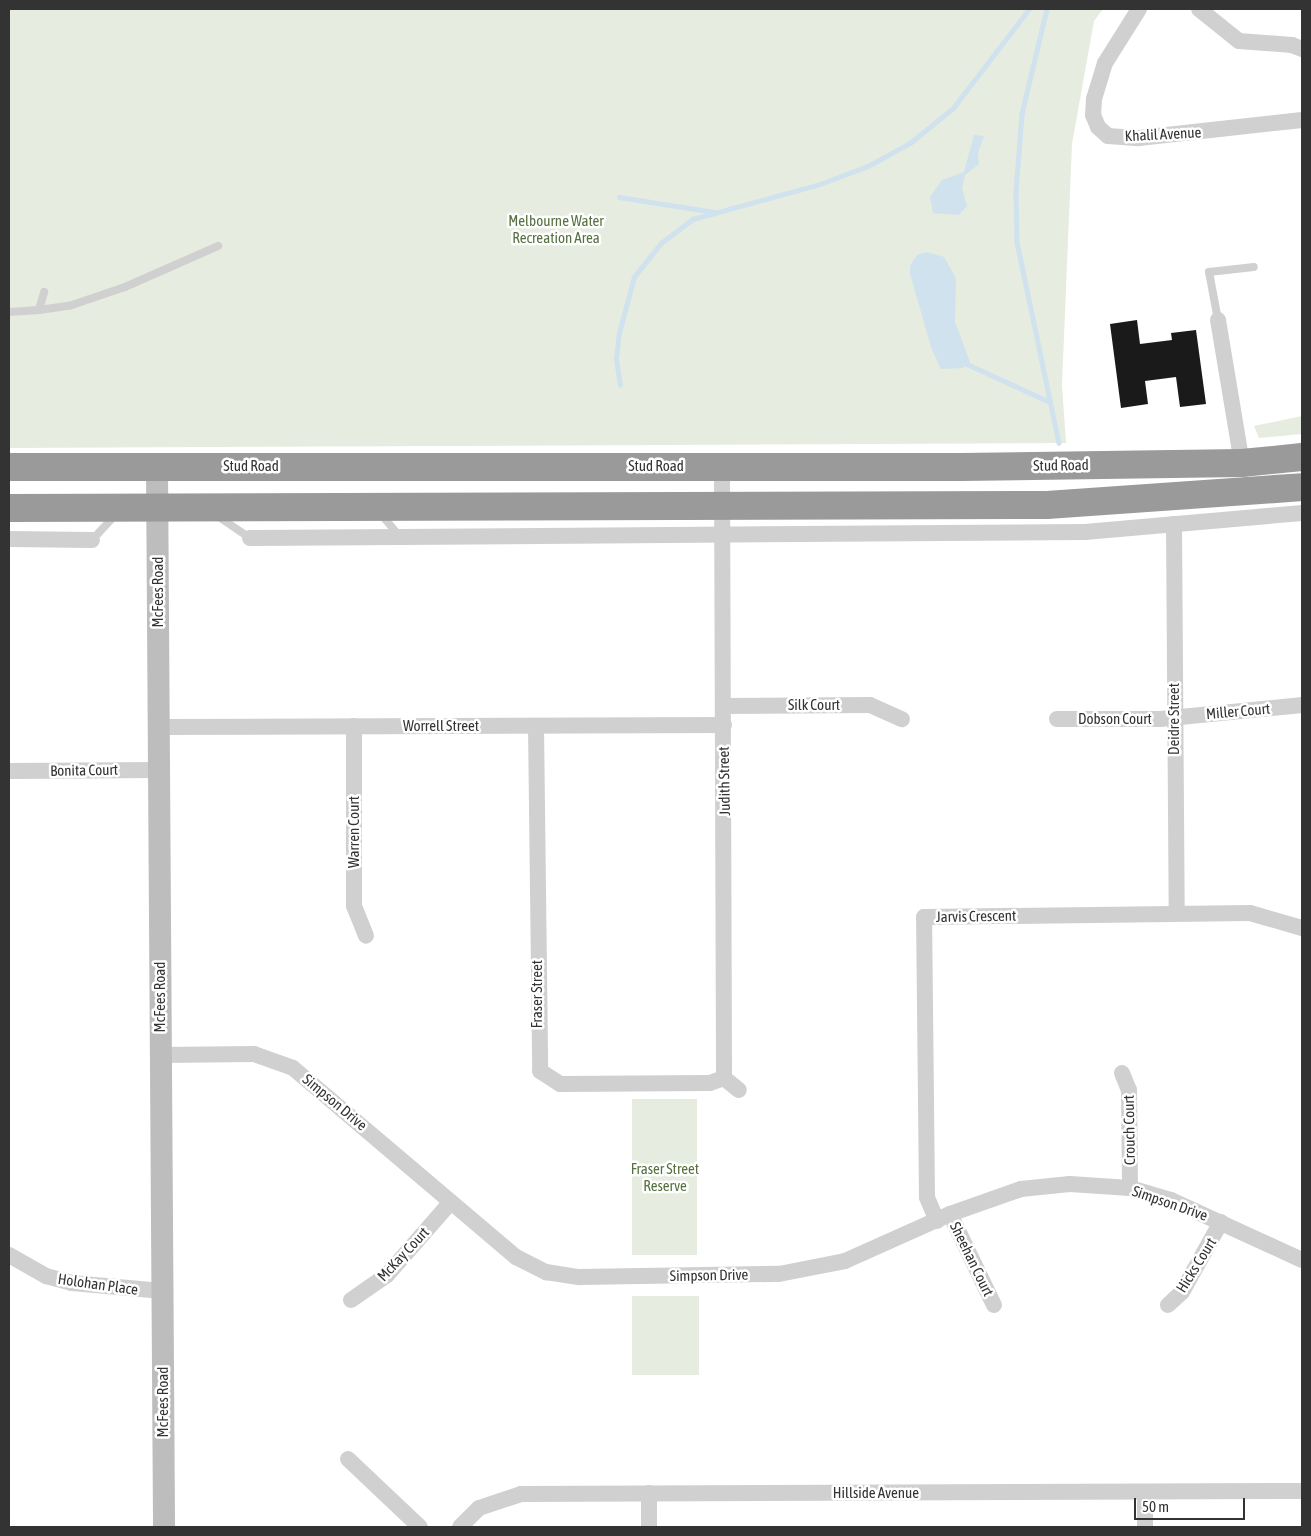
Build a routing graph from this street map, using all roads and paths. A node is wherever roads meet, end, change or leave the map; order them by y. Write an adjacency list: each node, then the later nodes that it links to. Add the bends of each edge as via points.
1 (1140, 9): 4 (street, Khalil Avenue, via 1105,63 1094,98 1093,115 1098,127 1108,136 1140,138)
2 (1199, 9): 3 (street, via 1240,42 1292,44)
3 (1302, 49)
4 (1302, 120)
5 (218, 246): 8 (lane, via 125,287 69,306)
6 (1254, 267): 10 (lane, via 1209,272)
7 (44, 292): 8 (lane)
8 (39, 310): 9 (lane)
9 (9, 312)
10 (1218, 320): 12 (street)
11 (1302, 457): 12 (highway, Stud Road)
12 (1242, 463): 14 (highway, Stud Road)
13 (157, 466): 14 (highway, Stud Road); 15 (highway, Stud Road); 22 (street, McFees Road)
14 (722, 466): 17 (street, Judith Street)
15 (9, 467)
16 (1302, 487): 17 (highway, via 1047,505)
17 (723, 505): 18 (highway); 25 (street, Judith Street)
18 (374, 507): 20 (highway); 26 (lane)
19 (9, 508): 21 (highway)
20 (205, 508): 22 (highway); 27 (lane)
21 (122, 509): 22 (highway); 29 (lane)
22 (158, 509): 38 (street, McFees Road)
23 (1302, 513): 24 (street)
24 (1174, 524): 25 (street, via 1085,532); 32 (street, Deidre Street)
25 (724, 535): 26 (street); 31 (street, Judith Street)
26 (399, 536): 27 (street)
27 (250, 538)
28 (9, 539): 29 (street)
29 (92, 540)
30 (1302, 705): 32 (street, Miller Court)
31 (724, 706): 33 (street, Silk Court, via 870,705); 35 (street, Judith Street)
32 (1173, 716): 34 (street, Dobson Court); 41 (street, Deidre Street)
33 (902, 719)
34 (1057, 719)
35 (724, 725): 37 (street, Worrell Street); 46 (street, Judith Street)
36 (354, 726): 37 (street, Worrell Street); 38 (street, Worrell Street); 43 (street, Warren Court, via 354,906)
37 (536, 726): 46 (street, Fraser Street, via 540,1070 560,1084 710,1083)
38 (159, 727): 39 (street, McFees Road)
39 (158, 770): 40 (street, Bonita Court); 44 (street, McFees Road)
40 (9, 771)
41 (1177, 913): 42 (street, Jarvis Crescent, via 1250,913); 50 (street, Jarvis Crescent, via 924,917 927,1197)
42 (1302, 928)
43 (366, 936)
44 (160, 1055): 49 (street, Simpson Drive, via 254,1054 293,1068); 54 (street, McFees Road)
45 (1122, 1073): 48 (street, Crouch Court, via 1129,1090)
46 (724, 1078): 47 (street)
47 (739, 1090)
48 (1130, 1188): 50 (street, Simpson Drive, via 1070,1184 1021,1189); 51 (street, Simpson Drive)
49 (450, 1203): 50 (street, Simpson Drive, via 516,1257 546,1272 579,1277 779,1274 845,1261); 55 (street, McKay Court, via 387,1275)
50 (944, 1217): 56 (street, Sheehan Court)
51 (1221, 1222): 53 (street, Simpson Drive); 57 (street, Hicks Court, via 1182,1292)
52 (9, 1255): 54 (street, Holohan Place, via 46,1276 72,1283)
53 (1302, 1260)
54 (163, 1291): 62 (street, McFees Road)
55 (351, 1300)
56 (994, 1305)
57 (1168, 1305)
58 (348, 1459): 63 (street)
59 (1302, 1491): 60 (street, Hillside Avenue)
60 (1145, 1492): 61 (street, Hillside Avenue); 66 (street)
61 (649, 1493): 64 (street, Hillside Avenue, via 521,1494 479,1508); 65 (street)
62 (164, 1527)
63 (420, 1527)
64 (460, 1527)
65 (650, 1527)
66 (1146, 1527)

